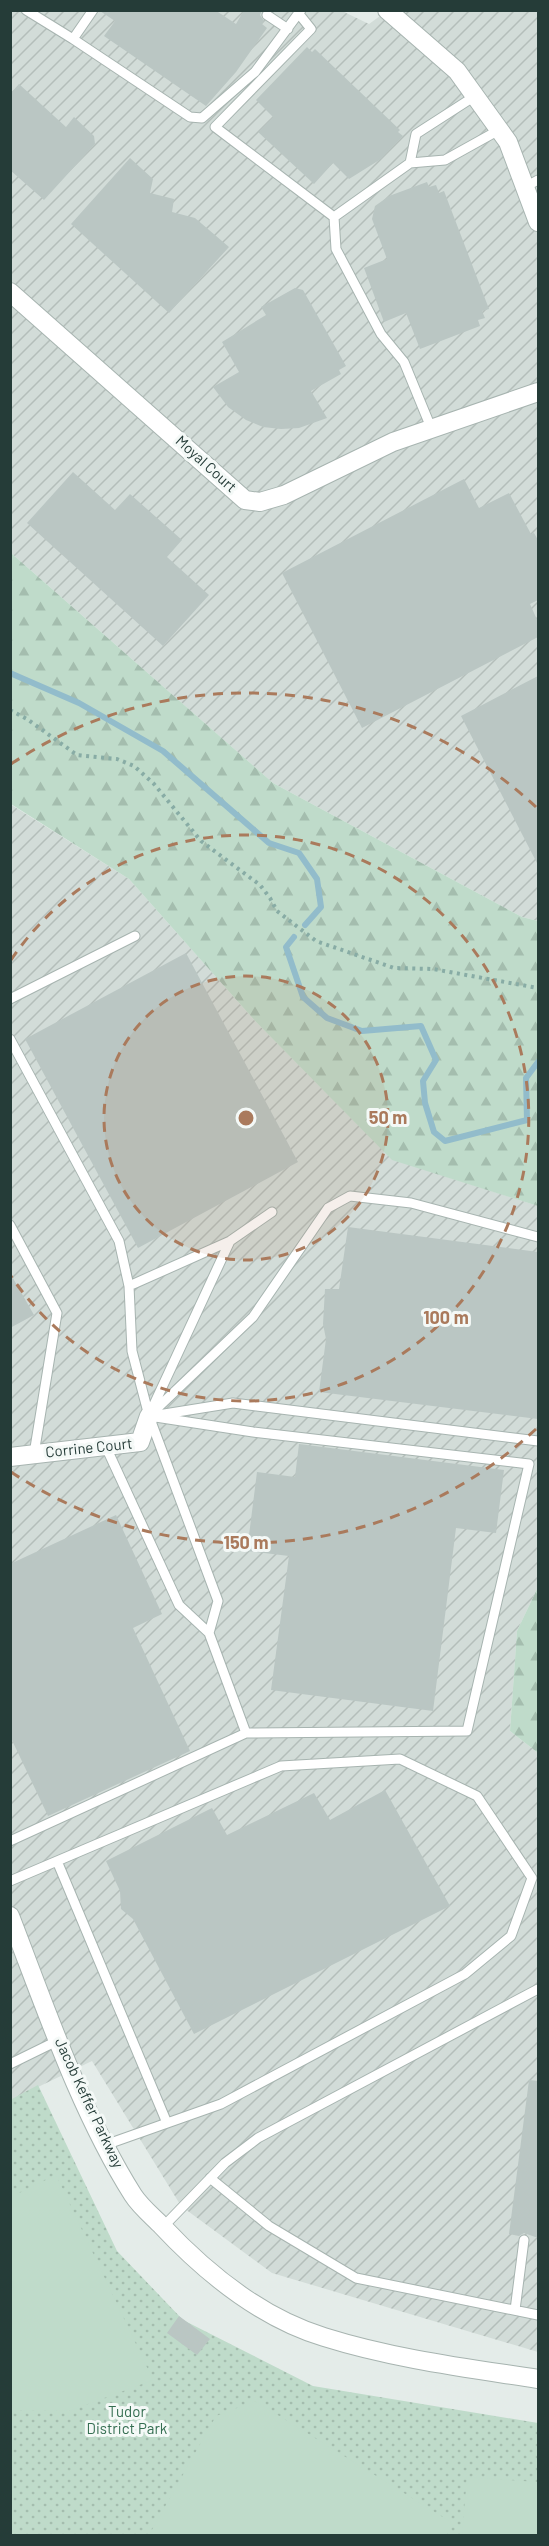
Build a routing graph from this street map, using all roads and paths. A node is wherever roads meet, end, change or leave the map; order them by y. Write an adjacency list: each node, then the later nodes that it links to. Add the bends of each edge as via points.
1 (26, 10): 7 (lane)
2 (93, 10): 7 (lane)
3 (387, 10): 8 (street, via 457,71)
4 (300, 12): 6 (lane); 12 (lane, via 311,28 215,127)
5 (267, 15): 6 (lane)
6 (288, 29): 7 (lane, via 255,72 202,118 190,117)
7 (73, 39)
8 (475, 96): 9 (street); 10 (lane, via 416,134)
9 (499, 130): 10 (lane, via 445,160); 11 (street)
10 (410, 163): 12 (lane)
11 (532, 184): 13 (street)
12 (334, 217): 16 (lane, via 336,249 381,334 404,362)
13 (538, 222)
14 (10, 292): 16 (street, Moyal Court, via 245,500 260,502 285,495 393,442)
15 (538, 392): 16 (street, Moyal Court)
16 (432, 430)
17 (10, 710): 19 (path, via 77,755 117,759 134,766 201,841 260,885 277,911 316,941 394,968 433,969)
18 (135, 936): 20 (lane)
19 (538, 988)
20 (10, 999)
21 (10, 1039): 26 (lane, via 119,1241)
22 (272, 1212): 25 (lane)
23 (10, 1225): 30 (lane, via 57,1313)
24 (538, 1237): 27 (lane, via 411,1203 350,1196 328,1208 253,1317)
25 (230, 1241): 26 (lane); 27 (lane)
26 (129, 1286): 27 (lane, via 132,1351)
27 (149, 1416): 28 (lane, via 233,1403); 29 (street, Corrine Court, via 140,1442); 32 (lane, via 218,1601); 33 (lane, via 529,1464 466,1731)
28 (538, 1441)
29 (106, 1448): 30 (street, Corrine Court); 32 (lane, via 178,1605)
30 (34, 1454): 31 (street, Corrine Court)
31 (10, 1456)
32 (209, 1633): 33 (lane)
33 (246, 1733): 34 (lane)
34 (10, 1841)
35 (57, 1861): 36 (lane); 41 (lane); 41 (lane, via 281,1766 400,1759 477,1796 532,1878 511,1936 465,1974 221,2104)
36 (10, 1881)
37 (10, 1916): 39 (street, Jacob Keffer Parkway)
38 (538, 1989): 43 (lane, via 258,2138)
39 (59, 2040): 40 (lane); 42 (street, Jacob Keffer Parkway)
40 (10, 2064)
41 (167, 2123): 42 (lane)
42 (105, 2145): 44 (street, Jacob Keffer Parkway, via 134,2197)
43 (210, 2178): 44 (lane); 46 (lane, via 269,2226 356,2278)
44 (162, 2227): 48 (street, Jacob Keffer Parkway, via 188,2254 234,2289 276,2316 323,2337 419,2360)
45 (524, 2240): 46 (lane)
46 (515, 2310): 47 (lane)
47 (538, 2315)
48 (538, 2379)

